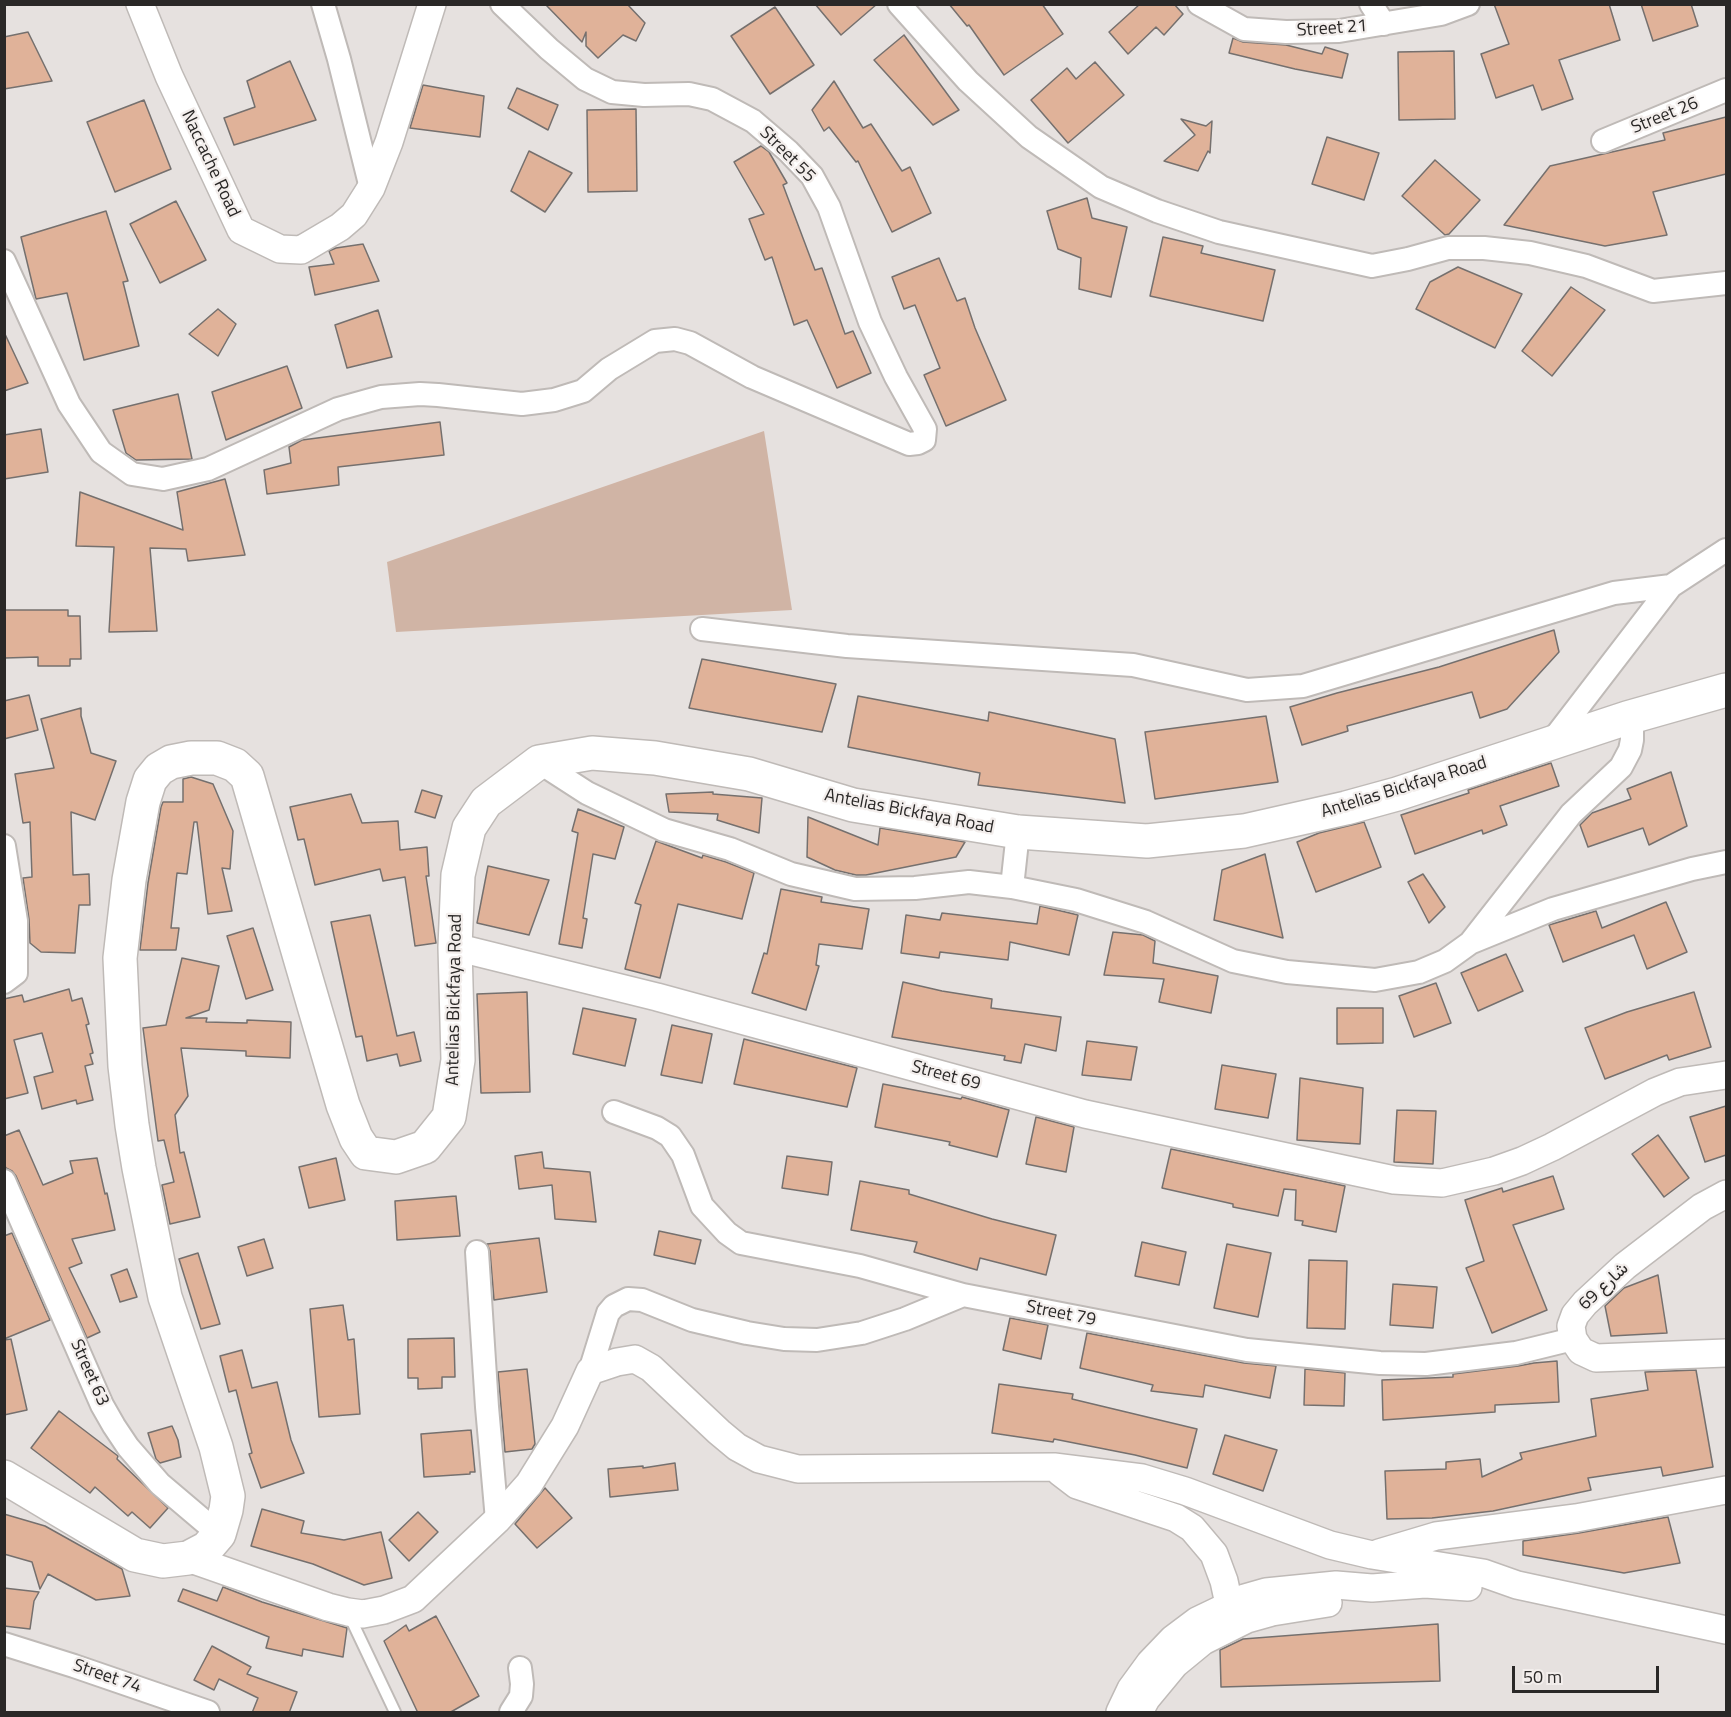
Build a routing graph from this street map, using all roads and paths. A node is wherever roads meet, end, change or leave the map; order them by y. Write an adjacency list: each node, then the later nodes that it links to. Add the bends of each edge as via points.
1 (140, 4): 12 (street, Naccache Road, via 241,230 280,249 302,250 354,215)
2 (323, 4): 12 (street)
3 (432, 4): 12 (street, Naccache Road)
4 (502, 4): 13 (street, Street 55, via 585,79 612,92 689,94 712,99 753,122 788,151 812,176 829,207 870,322 925,429 924,440 909,444 752,377 690,343 675,339 655,341 609,369 583,391 554,400 522,404 420,394 381,397 338,409 208,469 163,479 132,474 101,452 69,404)
5 (899, 4): 14 (street, via 969,81 1029,137 1101,187 1219,232 1372,266 1448,248 1484,248 1530,253 1586,266 1653,291)
6 (1199, 4): 9 (street, Street 21, via 1244,29 1339,31)
7 (1371, 4): 9 (street)
8 (1468, 4): 9 (street, Street 21, via 1441,14)
9 (1384, 24)
10 (1726, 90): 11 (street, Street 26)
11 (1603, 141)
12 (371, 188)
13 (4, 261)
14 (1726, 283)
15 (1726, 550): 16 (street)
16 (1671, 586): 17 (street, via 1614,593 1303,686 1247,690 1133,665 847,646); 20 (street)
17 (702, 629)
18 (1726, 690): 19 (highway, Antelias Bickfaya Road)
19 (1627, 718): 20 (highway, Antelias Bickfaya Road); 26 (street, via 1632,740 1621,766 1571,814)
20 (1552, 741): 22 (highway, Antelias Bickfaya Road, via 1397,794 1244,831 1147,841)
21 (539, 762): 22 (highway, Antelias Bickfaya Road, via 592,753 655,758 749,774 853,805); 25 (street, via 587,793 664,830 730,849 791,874 855,889 969,882); 27 (highway, Antelias Bickfaya Road, via 486,802 469,828 458,875)
22 (1018, 832): 25 (street)
23 (4, 846): 28 (street, via 16,921 16,973)
24 (1726, 861): 26 (street, via 1553,909)
25 (1012, 886): 26 (street, via 1076,900 1146,922 1233,961 1287,972 1375,980 1419,972 1445,961)
26 (1470, 943)
27 (454, 947): 29 (street, Street 69, via 657,997 1085,1114 1394,1180 1442,1183 1494,1171 1552,1147 1655,1092 1680,1082); 42 (highway, Antelias Bickfaya Road, via 458,1060 449,1118 425,1147 396,1157 366,1153 343,1105 247,776 235,765 217,758 191,758 171,762 150,780 129,880 120,958 125,1066 139,1168 165,1297 216,1447 228,1496)
28 (4, 982)
29 (1726, 1075)
30 (615, 1113): 34 (street, Street 79, via 670,1136 682,1155 702,1206 741,1243 860,1266)
31 (4, 1181): 42 (street, Street 63, via 114,1426 160,1484)
32 (1726, 1194): 35 (street, شارع 69, via 1693,1213 1585,1303 1571,1326)
33 (477, 1252): 41 (street)
34 (963, 1294): 35 (street, Street 79, via 1247,1350 1380,1363 1462,1361); 37 (street, via 862,1334 817,1340 747,1333 628,1299 608,1313)
35 (1573, 1339): 36 (street, via 1581,1352 1596,1358)
36 (1726, 1353)
37 (590, 1371): 38 (street, via 635,1359 651,1368 737,1447 759,1459 798,1469); 41 (street, via 546,1459)
38 (1054, 1467): 43 (street, via 1142,1478 1303,1536); 47 (street, via 1077,1485 1176,1518 1192,1528 1214,1554)
39 (4, 1477): 44 (highway, via 135,1555 163,1561)
40 (1726, 1490): 43 (street, via 1576,1518 1436,1536)
41 (497, 1520): 48 (street, via 413,1599 384,1610)
42 (219, 1533): 44 (highway, via 207,1548)
43 (1372, 1555): 45 (street, via 1484,1574)
44 (188, 1557): 48 (street)
45 (1517, 1585): 46 (street); 49 (street)
46 (1372, 1588): 47 (street, via 1336,1585 1266,1592); 56 (street, via 1341,1601 1272,1611 1223,1630 1175,1664)
47 (1229, 1604): 55 (street, via 1173,1639 1131,1689)
48 (348, 1612): 53 (lane)
49 (1726, 1631)
50 (4, 1644): 52 (street, Street 74)
51 (520, 1668): 54 (street, via 521,1696)
52 (208, 1713)
53 (395, 1713)
54 (512, 1713)
55 (1120, 1713)
56 (1139, 1713)

